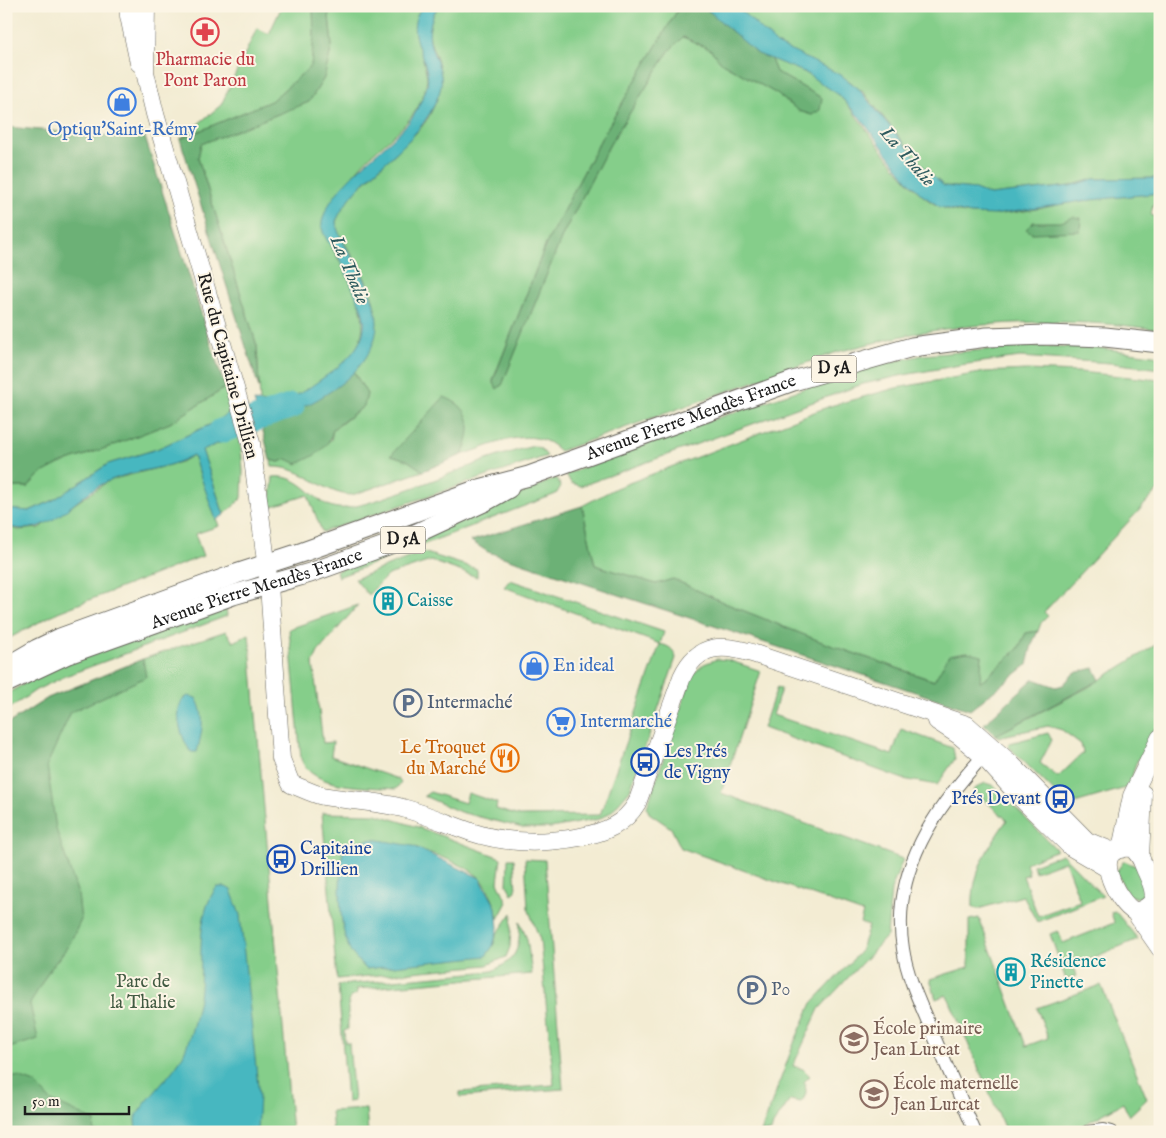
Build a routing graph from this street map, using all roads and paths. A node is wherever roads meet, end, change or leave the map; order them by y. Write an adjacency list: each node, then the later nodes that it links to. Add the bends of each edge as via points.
1 (146, 6): 3 (street)
2 (126, 10): 3 (street, via 136,57)
3 (145, 72): 6 (street, Rue du Capitaine Drillien, via 251,443)
4 (1157, 344): 5 (main road, Avenue Pierre Mendès France / D 5A, via 1105,337 1046,335 987,337 912,347 793,381)
5 (529, 476): 6 (main road, Avenue Pierre Mendès France / D 5A, via 476,490); 7 (main road, Avenue Pierre Mendès France / D 5A, via 484,502 404,539)
6 (267, 565): 7 (street, Rue du Capitaine Drillien); 8 (main road, Avenue Pierre Mendès France / D 5A, via 94,625 37,649)
7 (269, 585): 9 (main road, Avenue Pierre Mendès France / D 5A, via 68,654); 11 (street, Rue du Capitaine Drillien, via 281,759 291,784 322,796 372,801 407,809 473,832 517,842 559,841 611,828 630,814 686,669 699,654 717,647 747,651 924,712 946,716 967,725)
8 (6, 667)
9 (6, 683)
10 (1160, 738): 12 (street)
11 (988, 751): 13 (street, via 1087,841); 18 (street, via 947,798 921,840 903,892 901,931 907,968)
12 (1145, 766): 13 (street, via 1132,796); 14 (street)
13 (1114, 856): 14 (street, via 1131,848); 15 (street, via 1127,908)
14 (1140, 857): 15 (street)
15 (1150, 900): 16 (street); 17 (street)
16 (1160, 923)
17 (1160, 948)
18 (975, 1132)
19 (1088, 1132): 20 (street)
20 (1111, 1132)

